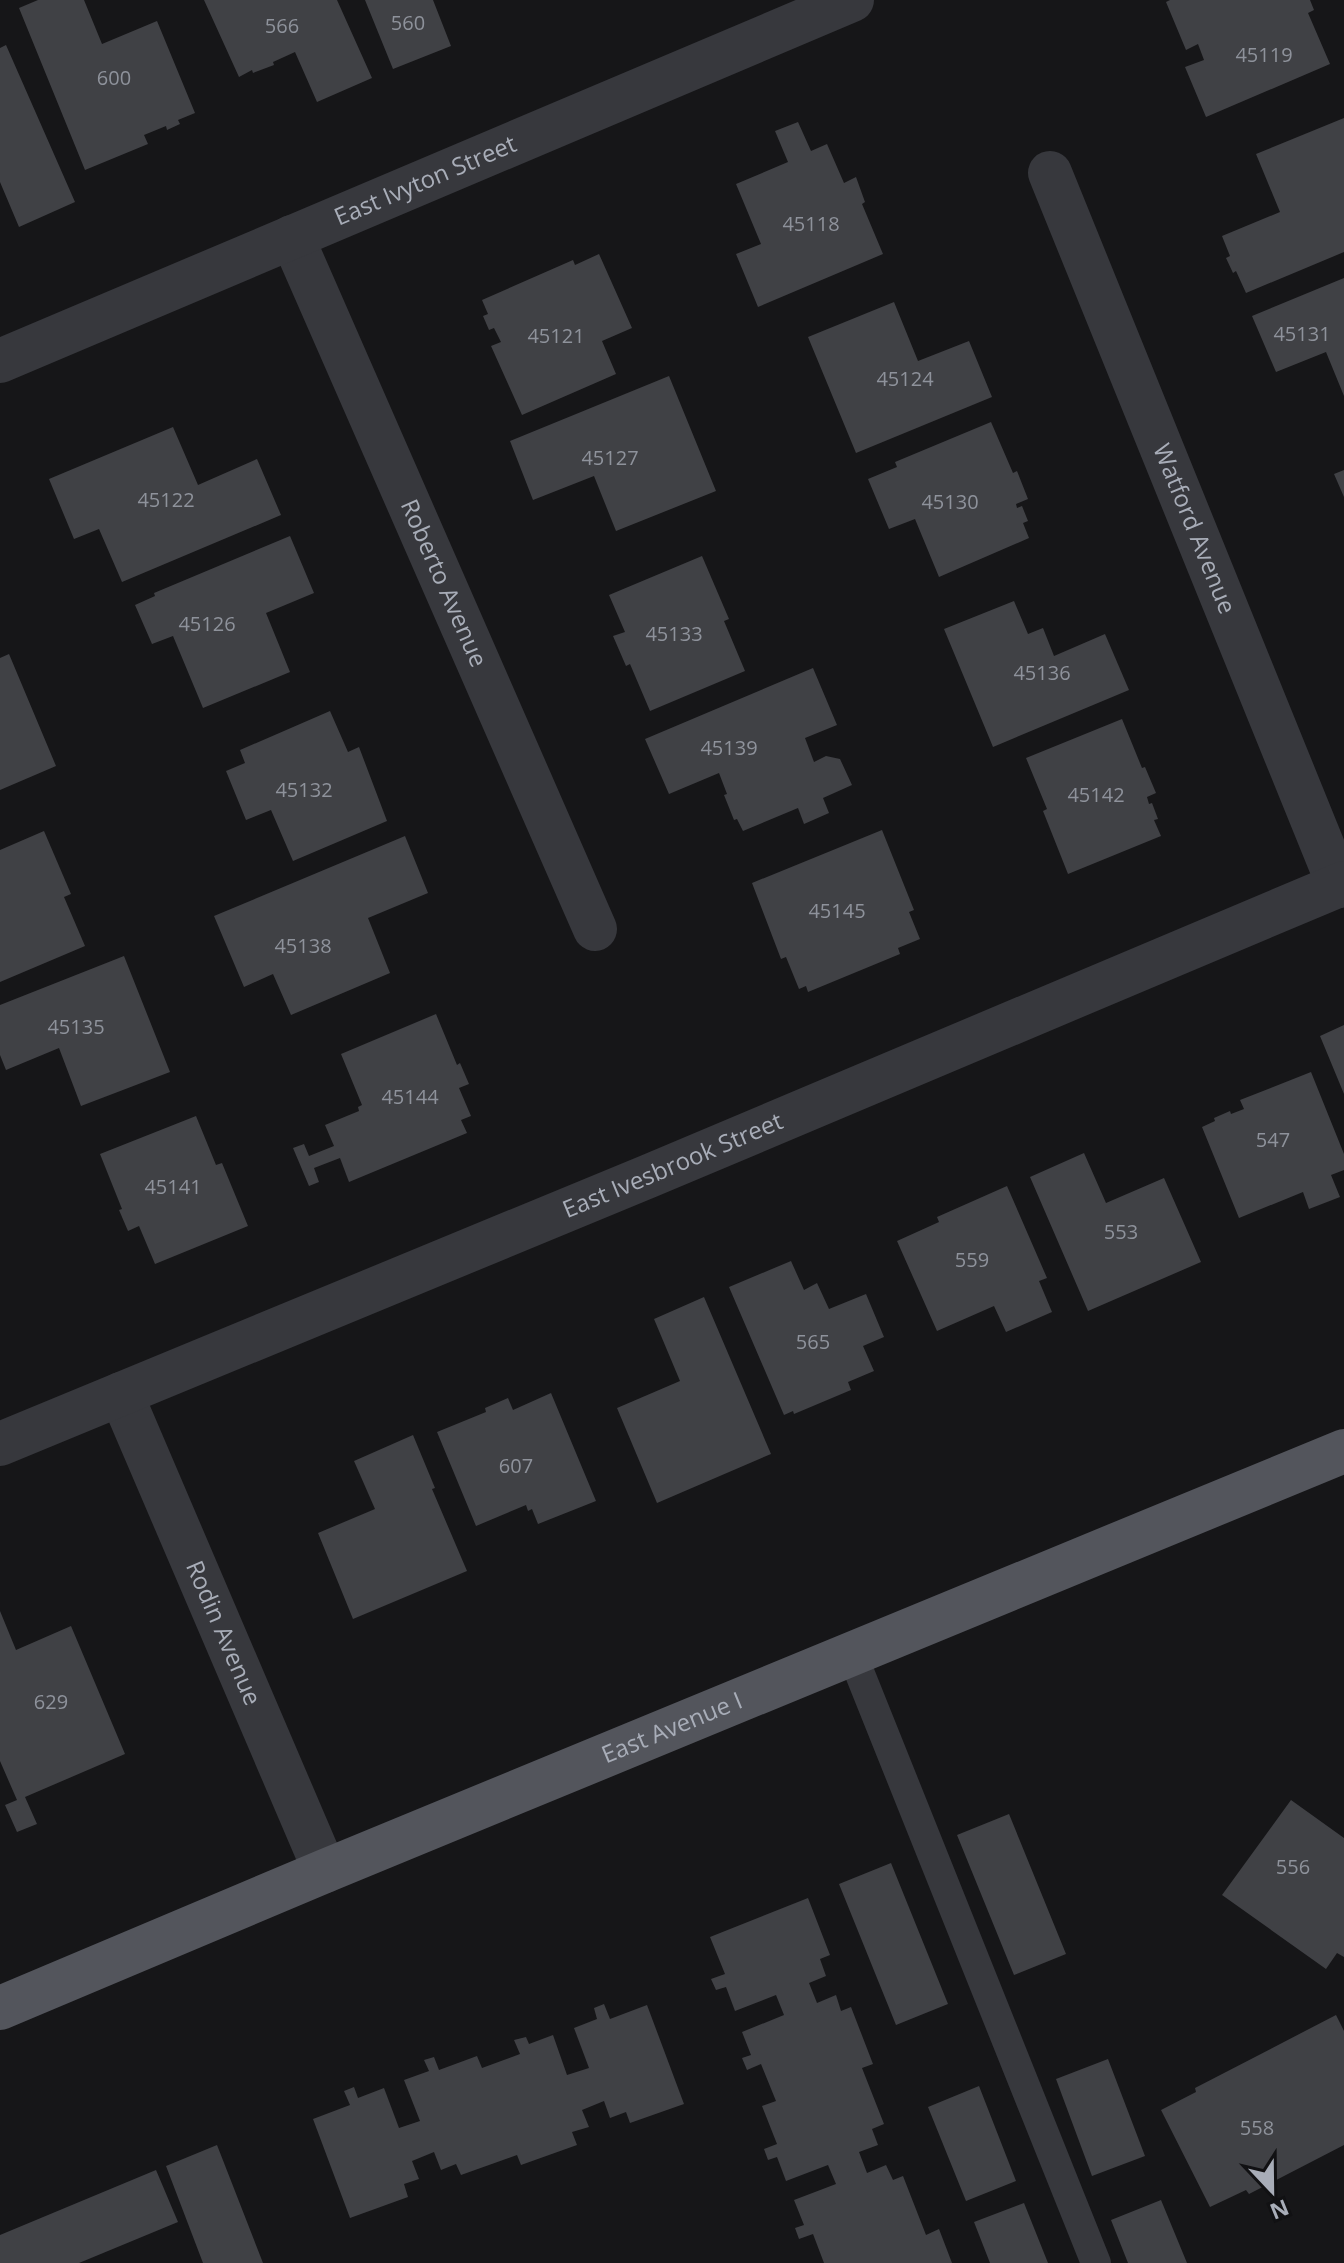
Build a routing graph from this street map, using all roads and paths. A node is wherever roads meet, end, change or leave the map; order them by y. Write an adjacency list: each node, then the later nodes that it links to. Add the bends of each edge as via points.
1 (852, 0): 3 (street, East Ivyton Street)
2 (1050, 173): 5 (street, Watford Avenue)
3 (292, 237): 4 (street, East Ivyton Street); 6 (street, Roberto Avenue)
4 (0, 361)
5 (1341, 884): 7 (street, East Ivesbrook Street)
6 (595, 929)
7 (121, 1394): 8 (street, East Ivesbrook Street); 11 (street, Rodin Avenue)
8 (0, 1444)
9 (1344, 1451): 10 (main road, East Avenue I)
10 (852, 1654): 11 (main road, East Avenue I); 13 (lane)
11 (325, 1871): 12 (main road, East Avenue I)
12 (0, 2008)
13 (1096, 2263)

